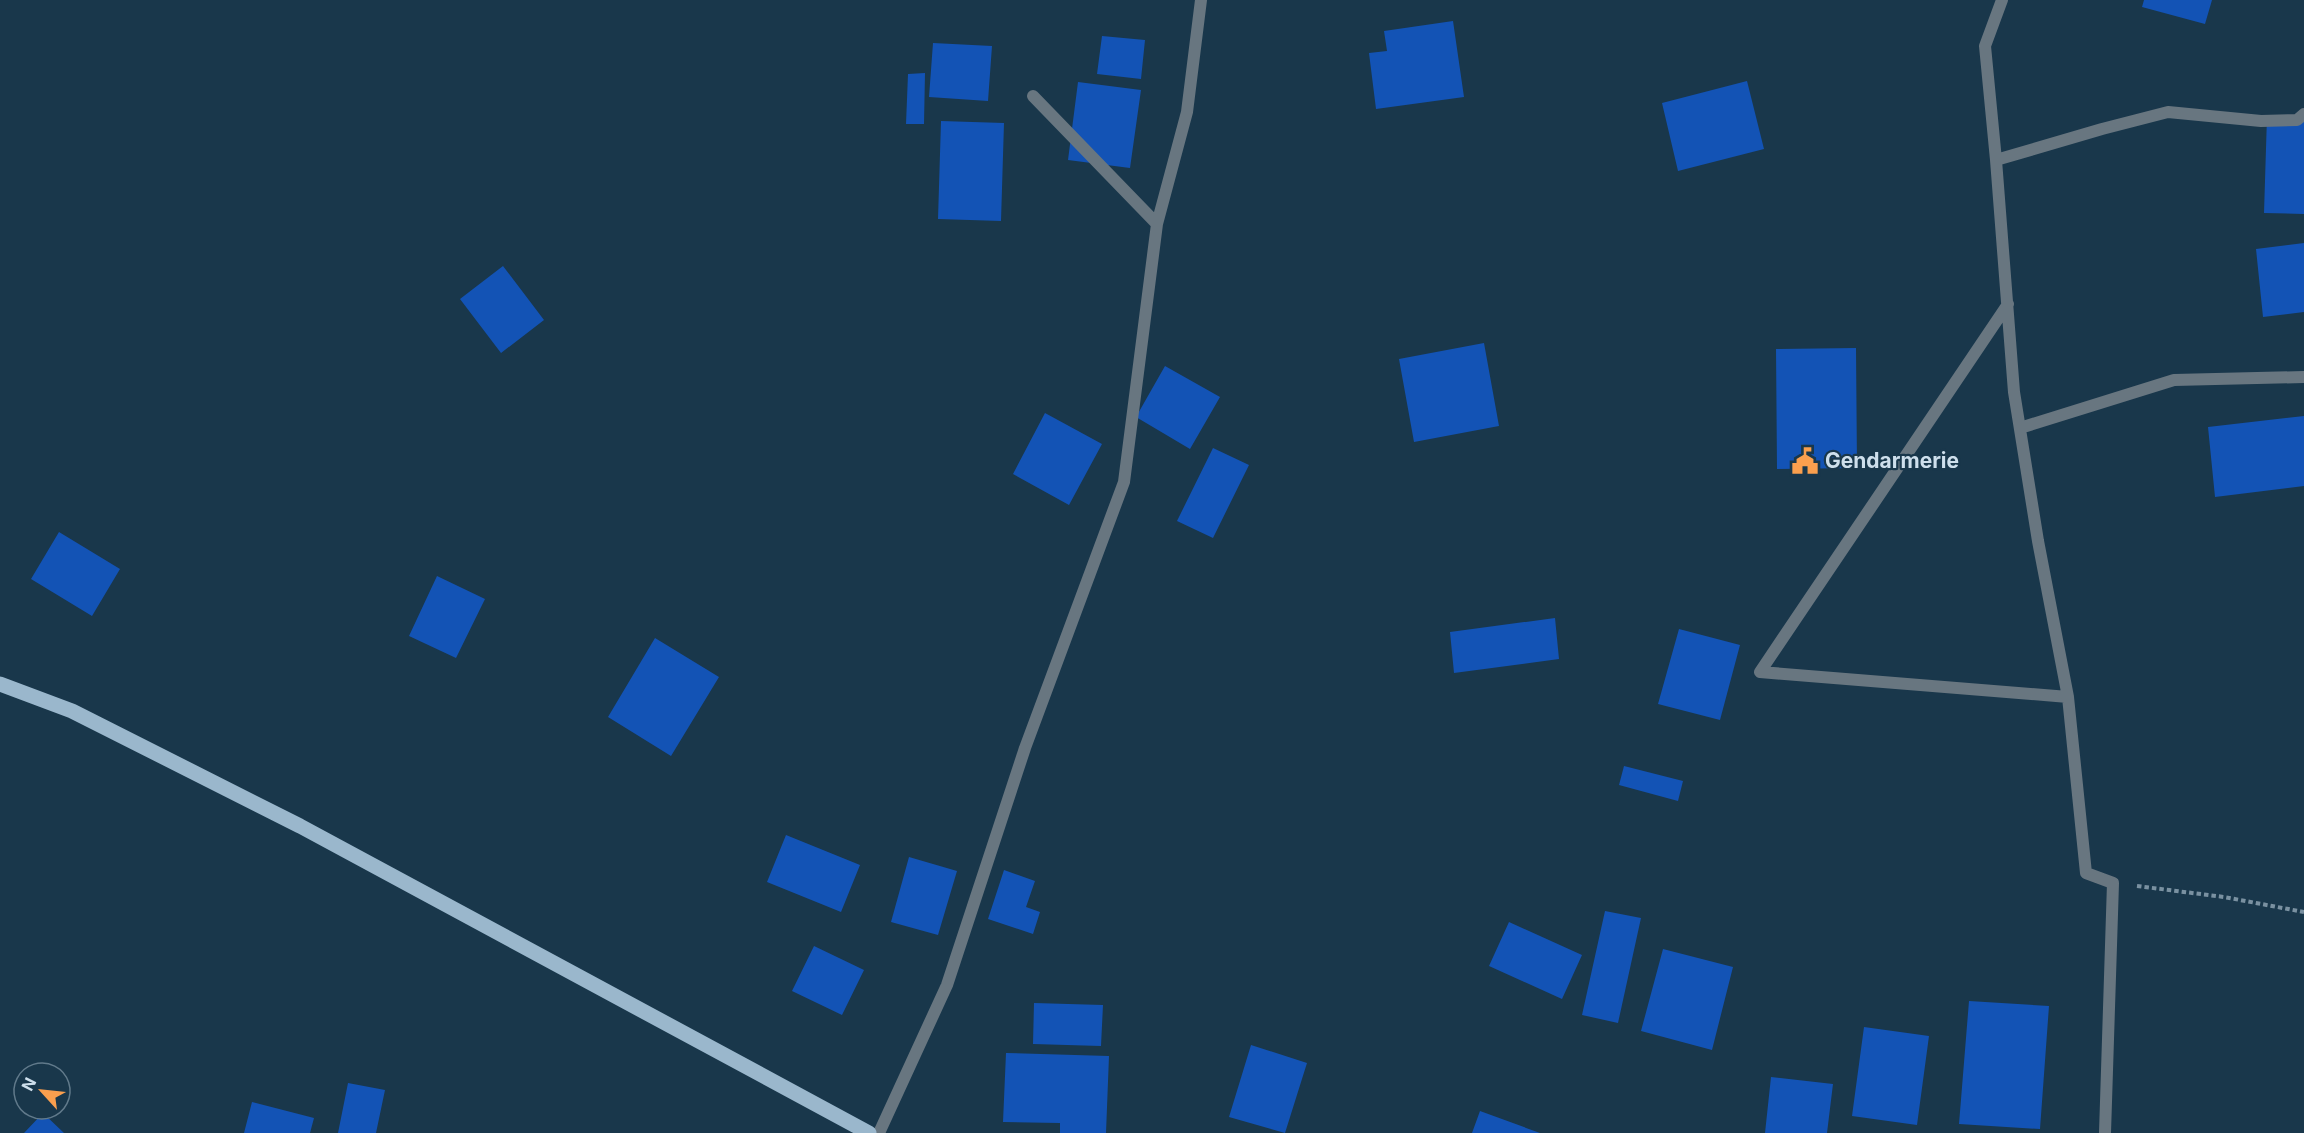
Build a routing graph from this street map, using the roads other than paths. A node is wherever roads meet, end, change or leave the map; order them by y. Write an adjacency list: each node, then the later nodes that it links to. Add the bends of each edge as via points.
1 (1201, 0): 6 (street, via 1186,112)
2 (2002, 0): 5 (street, via 1985,46)
3 (1033, 96): 6 (street)
4 (2304, 114): 5 (street, via 2296,120 2261,121 2168,112)
5 (1996, 160): 7 (street)
6 (1156, 224): 13 (street, via 1124,482 1025,748 947,986)
7 (2008, 304): 9 (street); 11 (street, via 1760,672)
8 (2304, 377): 9 (street, via 2174,380)
9 (2020, 429): 11 (street)
10 (0, 684): 12 (main road, via 72,711 300,826)
11 (2068, 697): 14 (street, via 2086,873 2113,883)
12 (869, 1133)
13 (879, 1133)
14 (2105, 1133)

